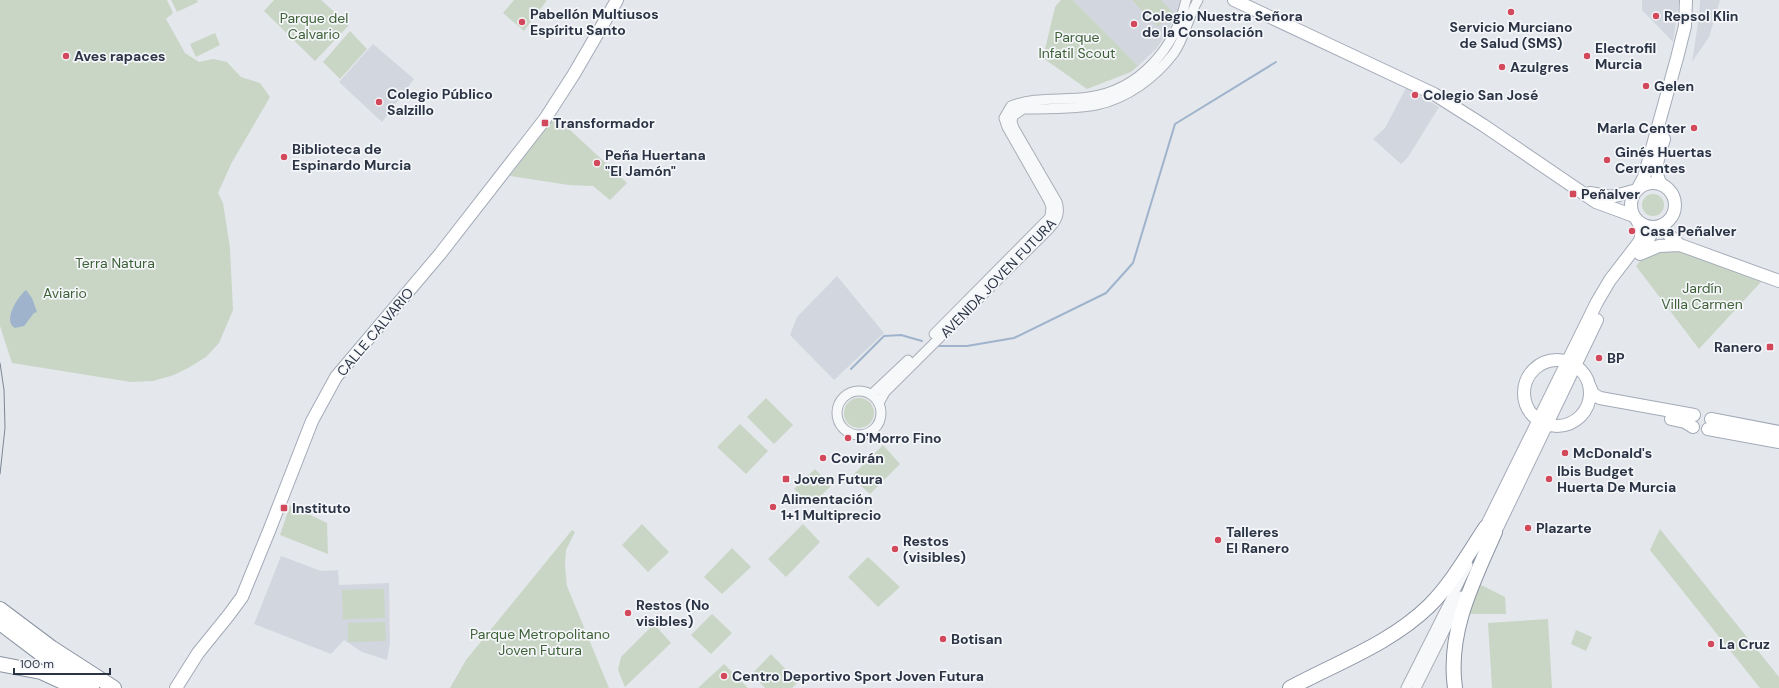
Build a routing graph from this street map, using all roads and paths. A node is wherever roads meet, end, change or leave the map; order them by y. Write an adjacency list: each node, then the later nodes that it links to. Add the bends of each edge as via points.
1 (617, 0): 34 (main road, CALLE CALVARIO, via 545,118 420,279 336,377 312,421 242,597 198,653)
2 (1186, 0): 18 (street, AVENIDA JOVEN FUTURA, via 1175,33 1160,56 1128,84 1090,97 1027,102 1011,106 1004,118 1007,127 1049,201 1050,217)
3 (1198, 0): 19 (street, AVENIDA JOVEN FUTURA, via 1185,33 1174,52 1150,78 1128,93 1096,105 1023,109 1013,116 1014,128 1057,202 1058,218 885,392)
4 (1234, 0): 8 (main road, via 1434,94)
5 (1686, 0): 9 (main road, via 1685,26 1678,58 1644,177)
6 (1693, 0): 7 (main road, via 1691,32 1656,170)
7 (1662, 185): 9 (main road, via 1648,183); 10 (main road, via 1673,194)
8 (1578, 188): 9 (main road, via 1594,195 1610,197 1622,196); 11 (main road, via 1601,204)
9 (1637, 190): 11 (main road, via 1631,205)
10 (1674, 214): 12 (main road, via 1669,221); 13 (main road, via 1672,220 1675,229)
11 (1636, 218): 12 (main road, via 1648,226); 16 (main road, via 1642,234 1640,241 1607,284)
12 (1657, 227): 13 (main road); 14 (main road)
13 (1686, 246): 14 (main road, via 1659,246); 15 (main road)
14 (1639, 254): 16 (main road, via 1613,289)
15 (1779, 281)
16 (1571, 364): 17 (main road, via 1582,372); 21 (main road); 21 (main road, via 1553,360 1544,363 1536,368 1528,379 1525,388 1526,402)
17 (1589, 384): 20 (main road, via 1590,399); 22 (main road, via 1592,392 1600,398)
18 (872, 394): 19 (street); 19 (street, via 859,391 850,392 843,397 839,403 837,416 843,429 859,435 875,429 882,412)
19 (879, 403)
20 (1585, 410): 21 (main road, via 1567,424 1557,425); 22 (main road, via 1591,405 1600,404 1685,422)
21 (1542, 421): 26 (main road)
22 (1693, 421): 23 (main road, via 1700,431); 23 (main road, via 1698,412 1703,412 1708,414)
23 (1709, 424): 24 (main road); 25 (main road)
24 (1779, 432)
25 (1779, 442)
26 (1490, 529): 29 (highway, via 1428,607 1384,640); 37 (street); 38 (street); 39 (highway, via 1466,599 1454,647)
27 (0, 609): 33 (highway, via 77,665)
28 (0, 623): 32 (highway)
29 (1342, 662): 35 (highway); 36 (highway)
30 (0, 664): 31 (highway, via 41,672)
31 (76, 688)
32 (92, 688)
33 (114, 688)
34 (176, 688)
35 (1290, 688)
36 (1298, 688)
37 (1406, 688)
38 (1416, 688)
39 (1456, 688)

